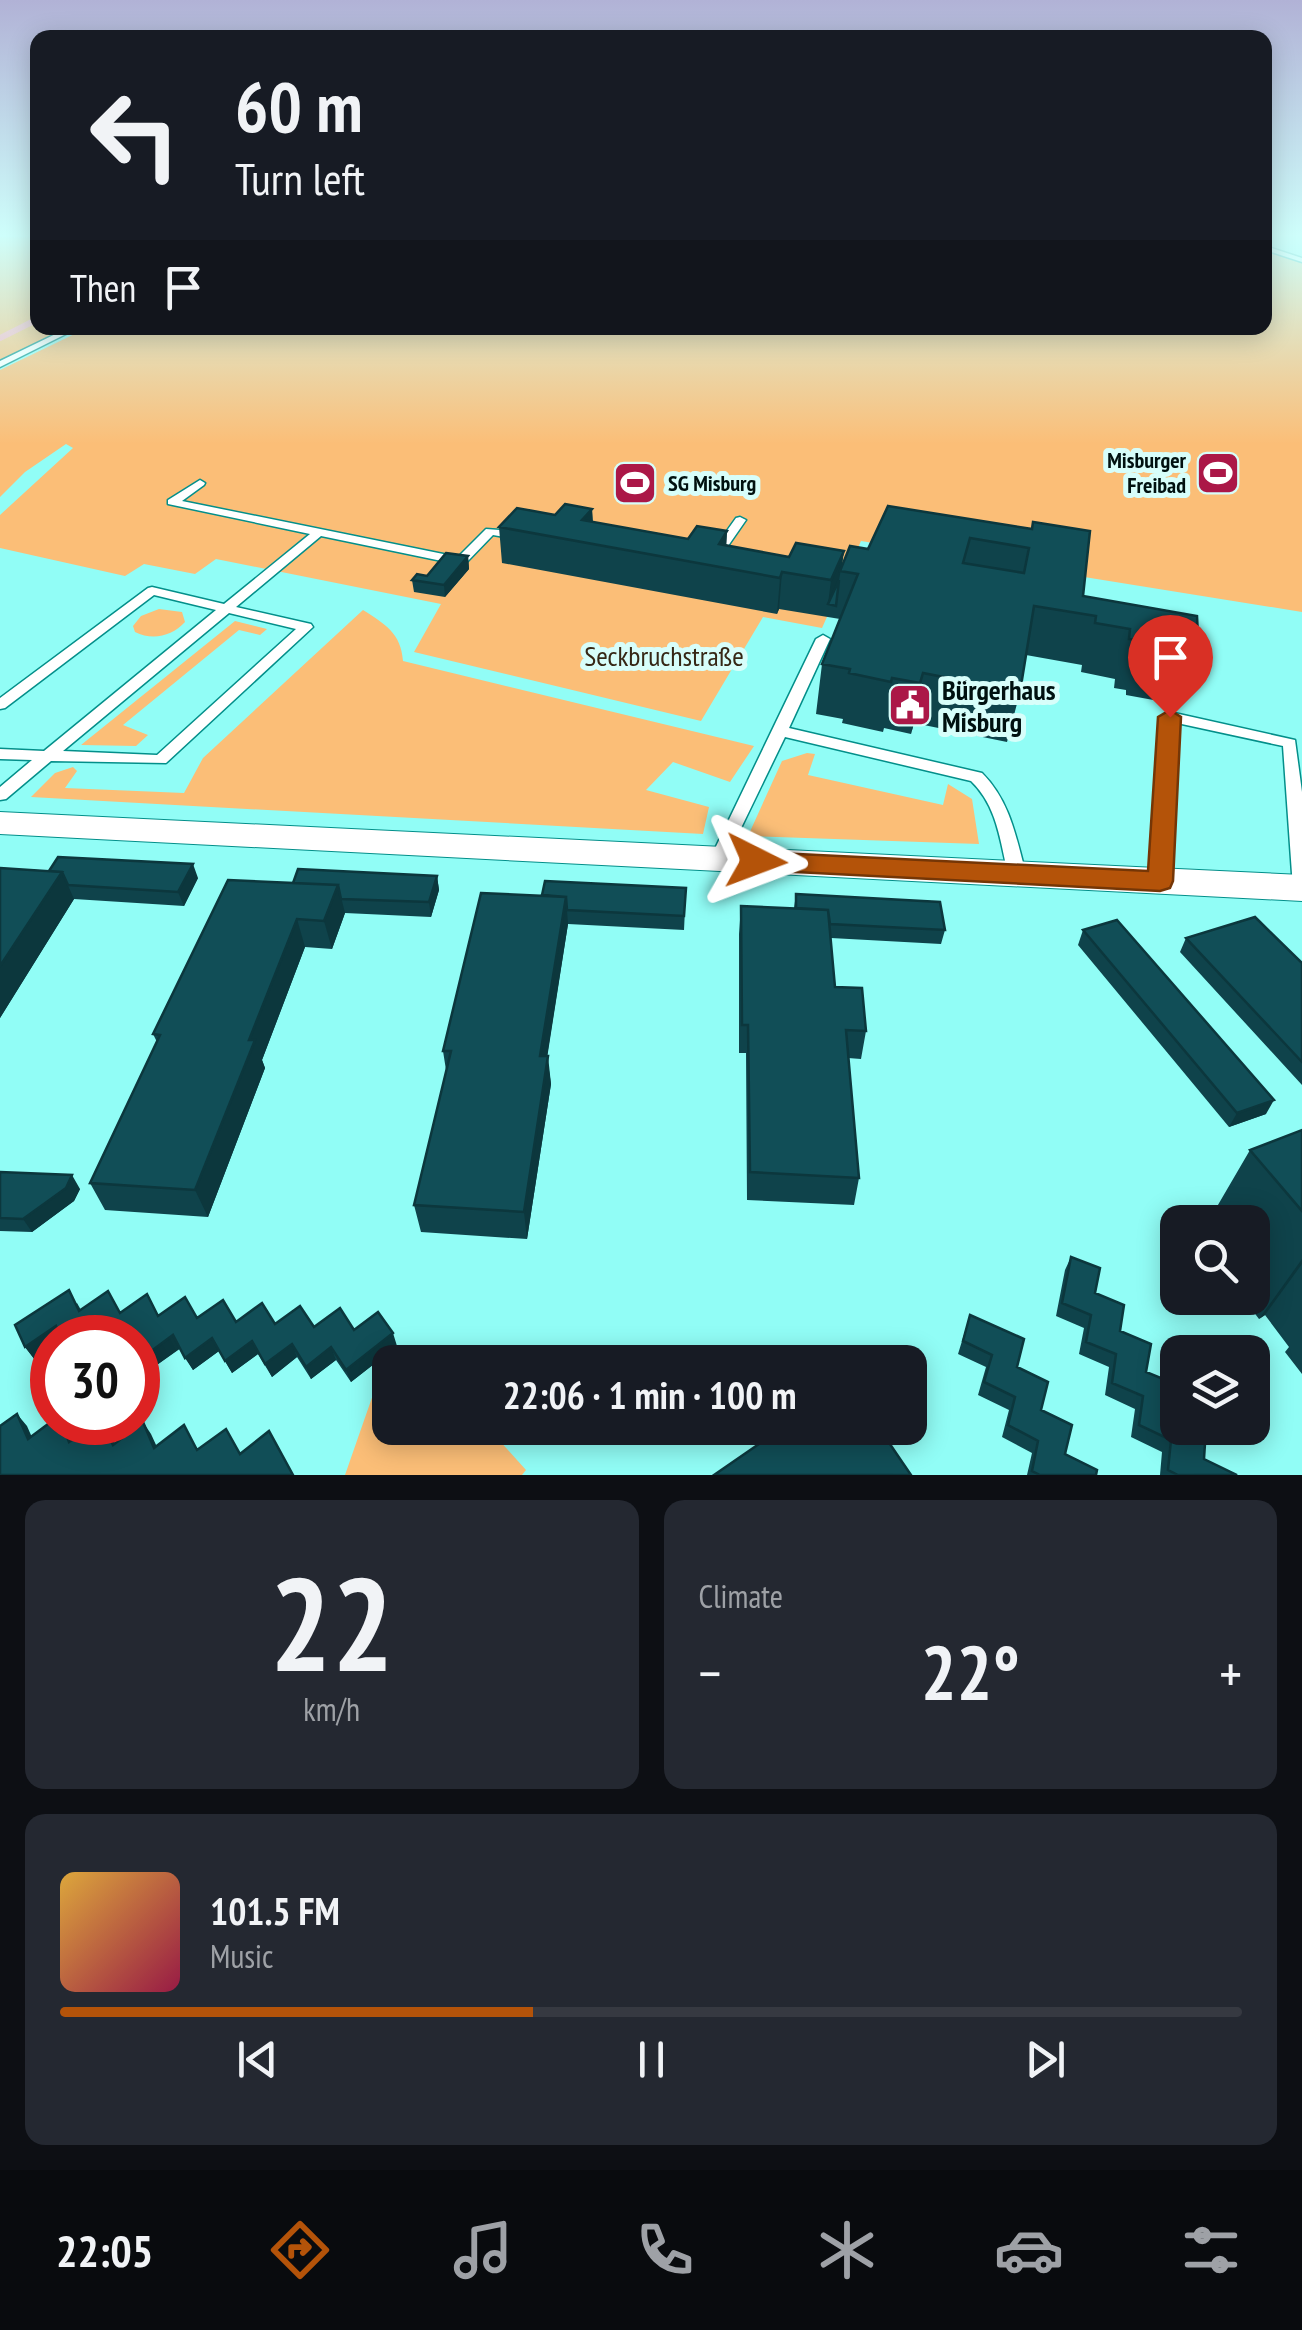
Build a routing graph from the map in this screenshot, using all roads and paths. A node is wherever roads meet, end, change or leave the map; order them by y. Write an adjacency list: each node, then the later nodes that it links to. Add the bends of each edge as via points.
1 (60, 335): 2 (lane)
2 (0, 364)
3 (200, 483): 5 (lane, via 172,502)
4 (740, 520): 7 (lane, via 717,556)
5 (319, 532): 6 (lane, via 461,561 490,531); 8 (lane)
6 (531, 538)
7 (698, 553)
8 (226, 608): 10 (lane, via 152,592); 13 (lane); 13 (lane, via 306,627 161,760)
9 (824, 639): 11 (lane)
10 (0, 705)
11 (780, 732): 16 (lane); 17 (lane, via 976,777 999,804)
12 (0, 754): 13 (lane)
13 (47, 756): 14 (lane)
14 (0, 795)
15 (0, 823): 16 (street)
16 (718, 859): 17 (street)
17 (1017, 874): 18 (street)
18 (1160, 881): 19 (street); 19 (lane, via 1170,717 1290,742)
19 (1302, 888)

